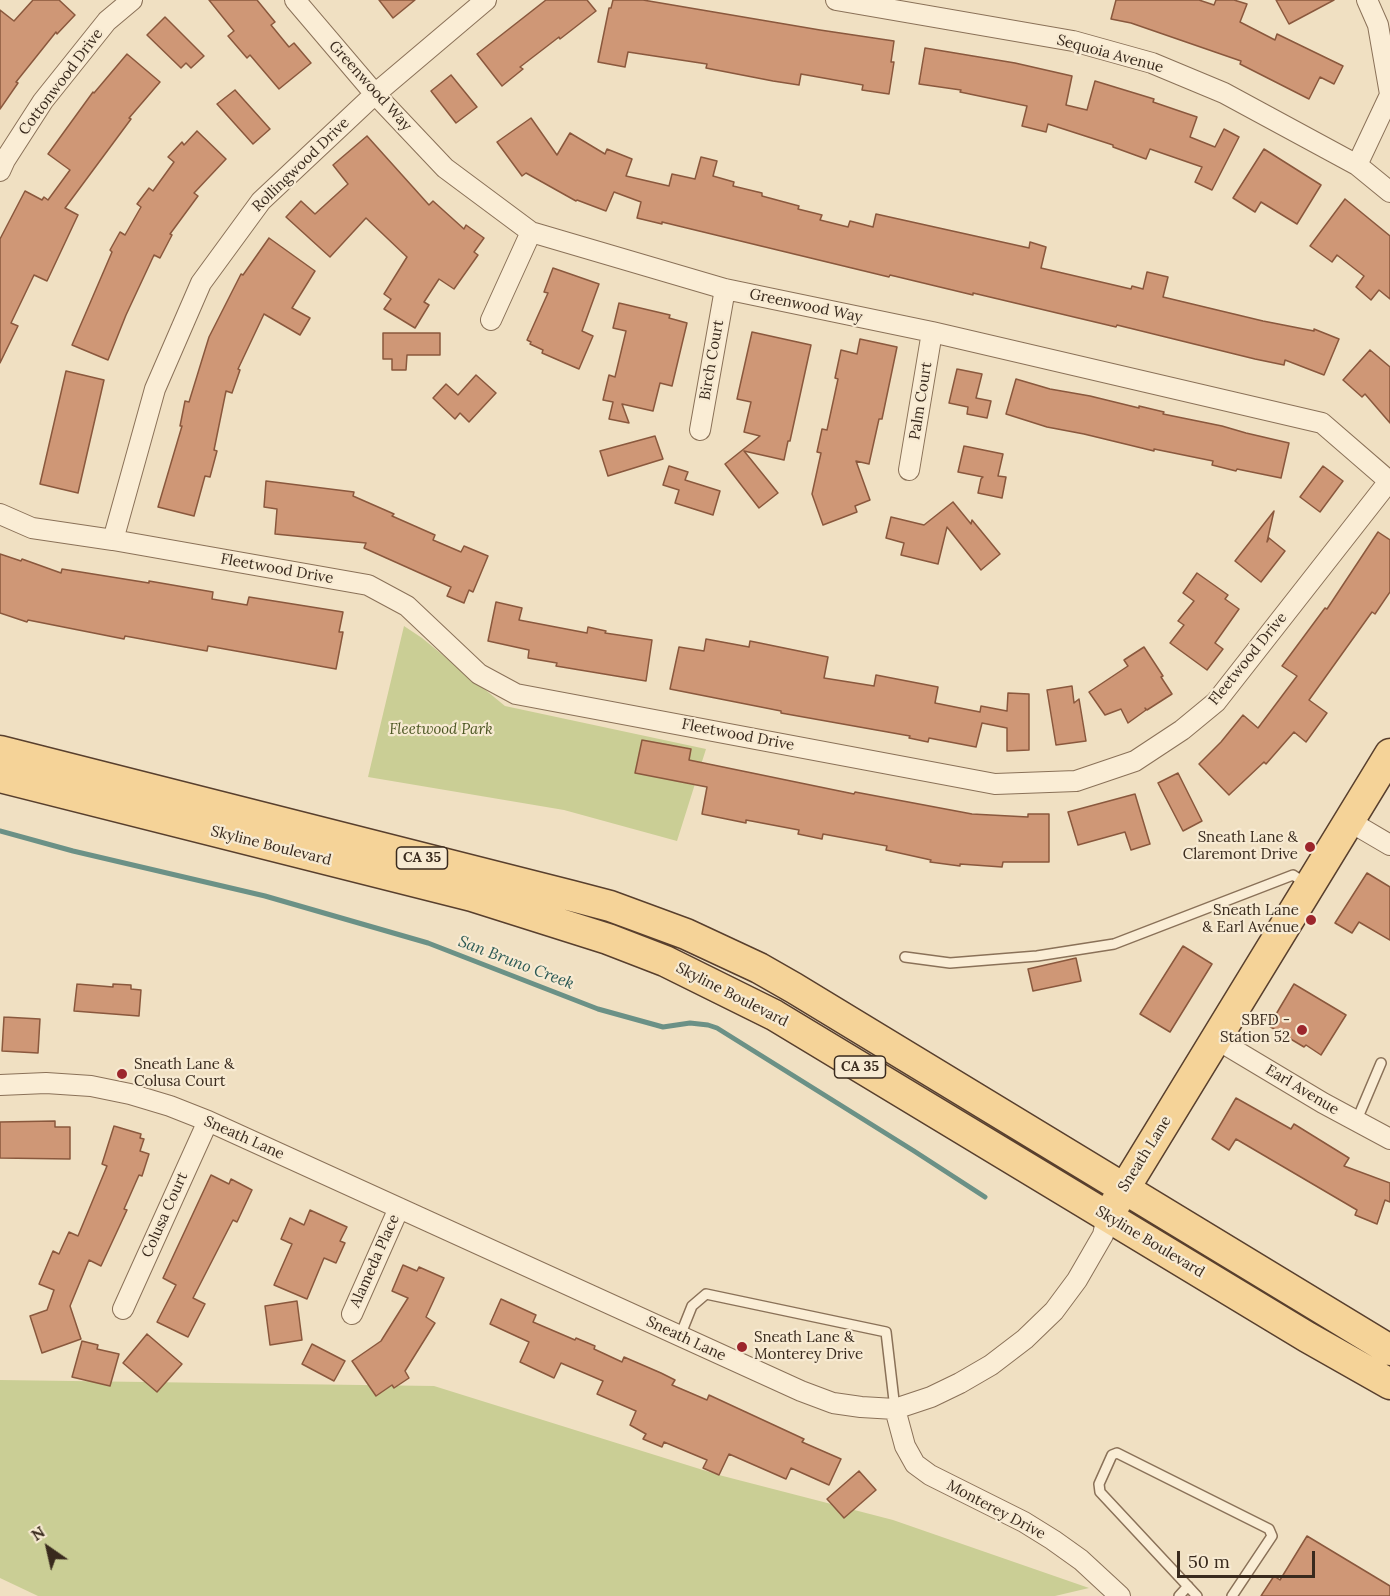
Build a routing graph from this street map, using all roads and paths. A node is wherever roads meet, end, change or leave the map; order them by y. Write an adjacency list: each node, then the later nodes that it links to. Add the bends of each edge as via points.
1 (132, 0): 10 (street, Cottonwood Drive, via 107,21 43,101)
2 (295, 0): 7 (street, Greenwood Way)
3 (486, 0): 7 (street, Rollingwood Drive)
4 (836, 0): 6 (street, Sequoia Avenue)
5 (1366, 0): 8 (street, via 1378,25)
6 (911, 7): 9 (street, Sequoia Avenue, via 1073,41 1152,63 1224,93)
7 (375, 94): 12 (street, Greenwood Way, via 445,168); 20 (street, Rollingwood Drive, via 261,201 201,283 155,389)
8 (1390, 94): 9 (street)
9 (1357, 165): 11 (street, Sequoia Avenue)
10 (0, 171)
11 (1390, 192)
12 (531, 232): 13 (street, Greenwood Way); 14 (street)
13 (725, 289): 15 (street, Greenwood Way); 16 (street, Birch Court)
14 (491, 320)
15 (932, 332): 17 (street, Palm Court); 18 (street, Greenwood Way, via 1322,423)
16 (700, 430)
17 (909, 470)
18 (1389, 480): 20 (street, Fleetwood Drive, via 1216,702 1135,761 1076,781 995,784 516,694 479,674 406,606 368,585)
19 (0, 514): 20 (street, Fleetwood Drive, via 32,528)
20 (113, 540)
21 (0, 751): 34 (main road, Skyline Boulevard / CA 35, via 562,893 658,923 759,968)
22 (1390, 754): 24 (main road, Sneath Lane)
23 (0, 777): 36 (main road, Skyline Boulevard / CA 35, via 472,897 626,945 704,978 774,1015)
24 (1350, 820): 25 (street); 26 (main road, Sneath Lane)
25 (1390, 845)
26 (1310, 886): 27 (lane, via 1293,875 1114,944 1037,956 950,963); 28 (main road, Sneath Lane)
27 (905, 957)
28 (1216, 1039): 32 (street, Earl Avenue); 34 (main road, Sneath Lane)
29 (1381, 1063): 32 (lane)
30 (0, 1085): 31 (street, Sneath Lane, via 91,1086 130,1094)
31 (208, 1121): 35 (street, Sneath Lane); 37 (street, Colusa Court)
32 (1356, 1122): 33 (street, Earl Avenue)
33 (1390, 1139)
34 (1124, 1188): 36 (main road, Sneath Lane); 40 (main road, Skyline Boulevard / CA 35)
35 (399, 1208): 38 (street, Alameda Place); 39 (street, Sneath Lane)
36 (1107, 1216): 41 (main road, Skyline Boulevard / CA 35); 42 (street, Sneath Lane, via 1103,1235 1077,1280 1025,1340 960,1383)
37 (123, 1309)
38 (352, 1314)
39 (680, 1336): 42 (street, Sneath Lane, via 833,1403); 42 (lane, via 692,1306 706,1294 886,1332)
40 (1390, 1350)
41 (1390, 1384)
42 (895, 1409): 44 (street, Monterey Drive, via 905,1446 915,1464 1053,1540)
43 (1188, 1587): 45 (lane); 46 (lane); 47 (lane, via 1100,1492 1099,1484 1112,1455 1117,1453 1269,1529 1272,1536)
44 (1119, 1596)
45 (1179, 1596)
46 (1197, 1596)
47 (1232, 1596)

